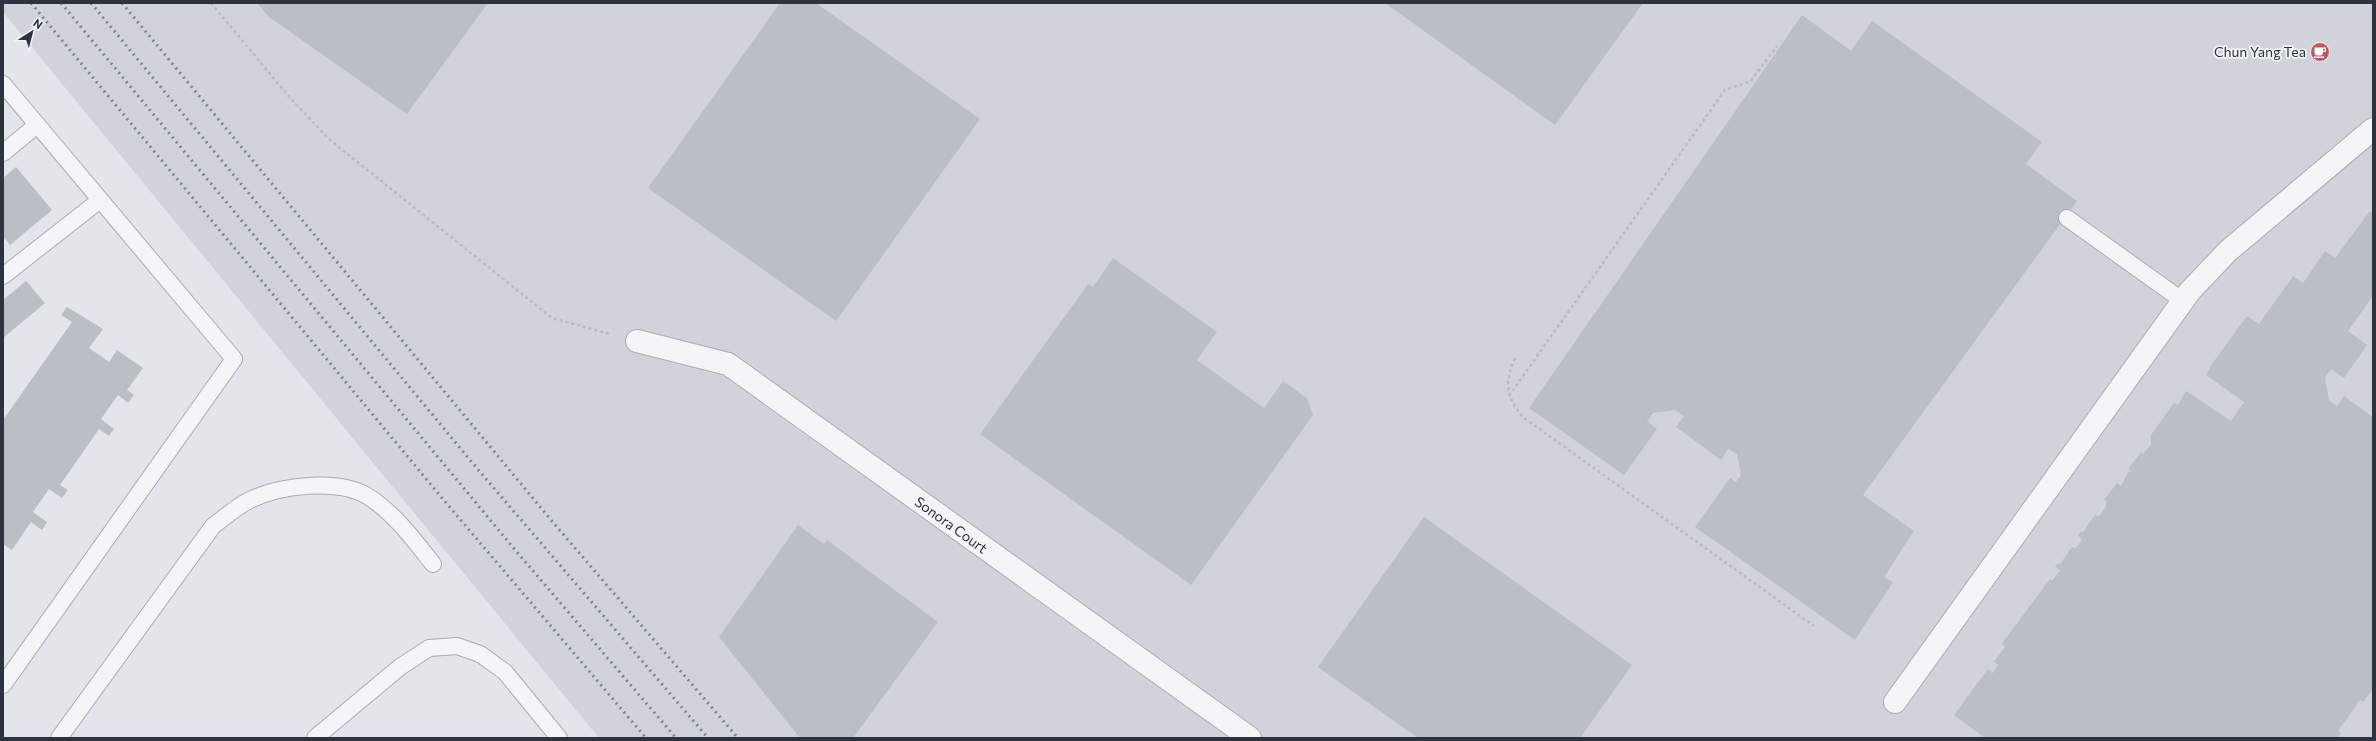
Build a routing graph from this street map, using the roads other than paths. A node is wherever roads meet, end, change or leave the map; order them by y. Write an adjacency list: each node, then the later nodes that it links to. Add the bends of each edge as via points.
1 (3, 84): 2 (lane)
2 (37, 125): 4 (lane); 5 (lane)
3 (2373, 129): 8 (street, via 2228,251 2206,272)
4 (3, 152)
5 (100, 200): 7 (lane); 11 (lane, via 234,359)
6 (2067, 218): 8 (lane)
7 (3, 276)
8 (2183, 301): 12 (street)
9 (637, 341): 16 (street, Sonora Court, via 728,364)
10 (433, 564): 13 (lane, via 396,518 368,497 338,487 306,486 276,489 247,501 213,526)
11 (3, 685)
12 (1895, 702)
13 (59, 738)
14 (315, 738): 15 (lane, via 428,648 457,646 480,654 505,672)
15 (559, 738)
16 (1250, 738)

